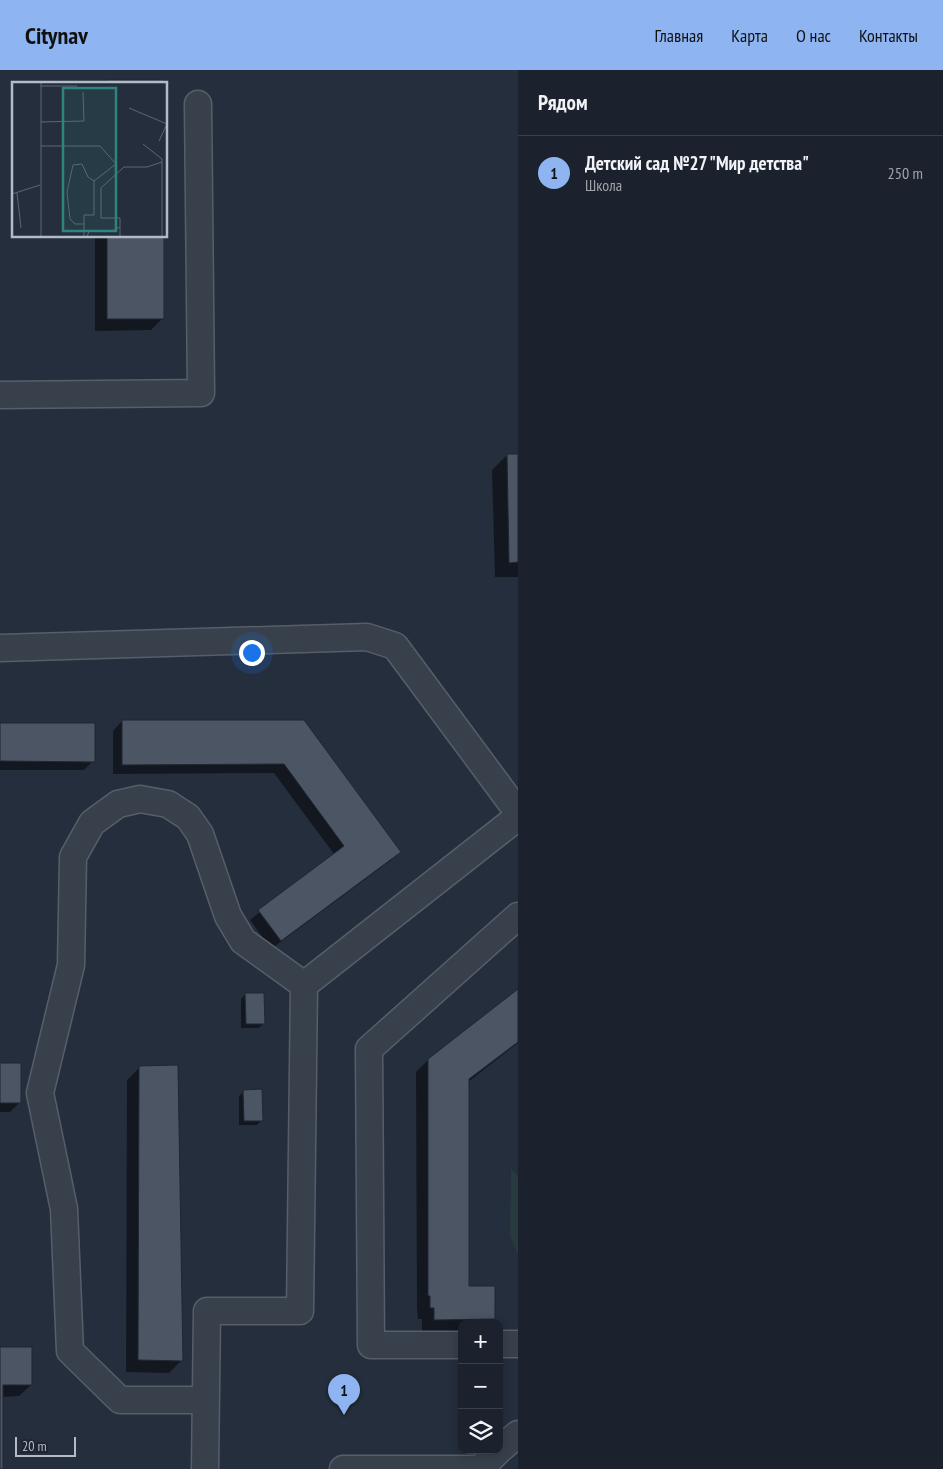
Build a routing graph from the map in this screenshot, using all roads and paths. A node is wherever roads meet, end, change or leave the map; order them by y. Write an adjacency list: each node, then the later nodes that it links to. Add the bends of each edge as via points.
1 (198, 104): 2 (lane, via 201,393)
2 (0, 395)
3 (0, 648): 4 (lane, via 367,637 395,646)
4 (518, 812)
5 (518, 817): 7 (lane)
6 (518, 916): 8 (lane, via 369,1049 371,1345)
7 (304, 985): 11 (lane, via 300,1312 207,1312); 11 (lane, via 243,941 228,916 200,834 188,817 168,804 140,799 118,804 92,824 73,857 71,965 40,1093 64,1209 70,1351 120,1400)
8 (458, 1344)
9 (503, 1344): 10 (lane)
10 (518, 1344)
11 (206, 1400): 15 (lane)
12 (518, 1434): 13 (lane)
13 (503, 1447)
14 (495, 1454): 17 (lane)
15 (205, 1469)
16 (343, 1469): 17 (lane)
17 (480, 1469)

